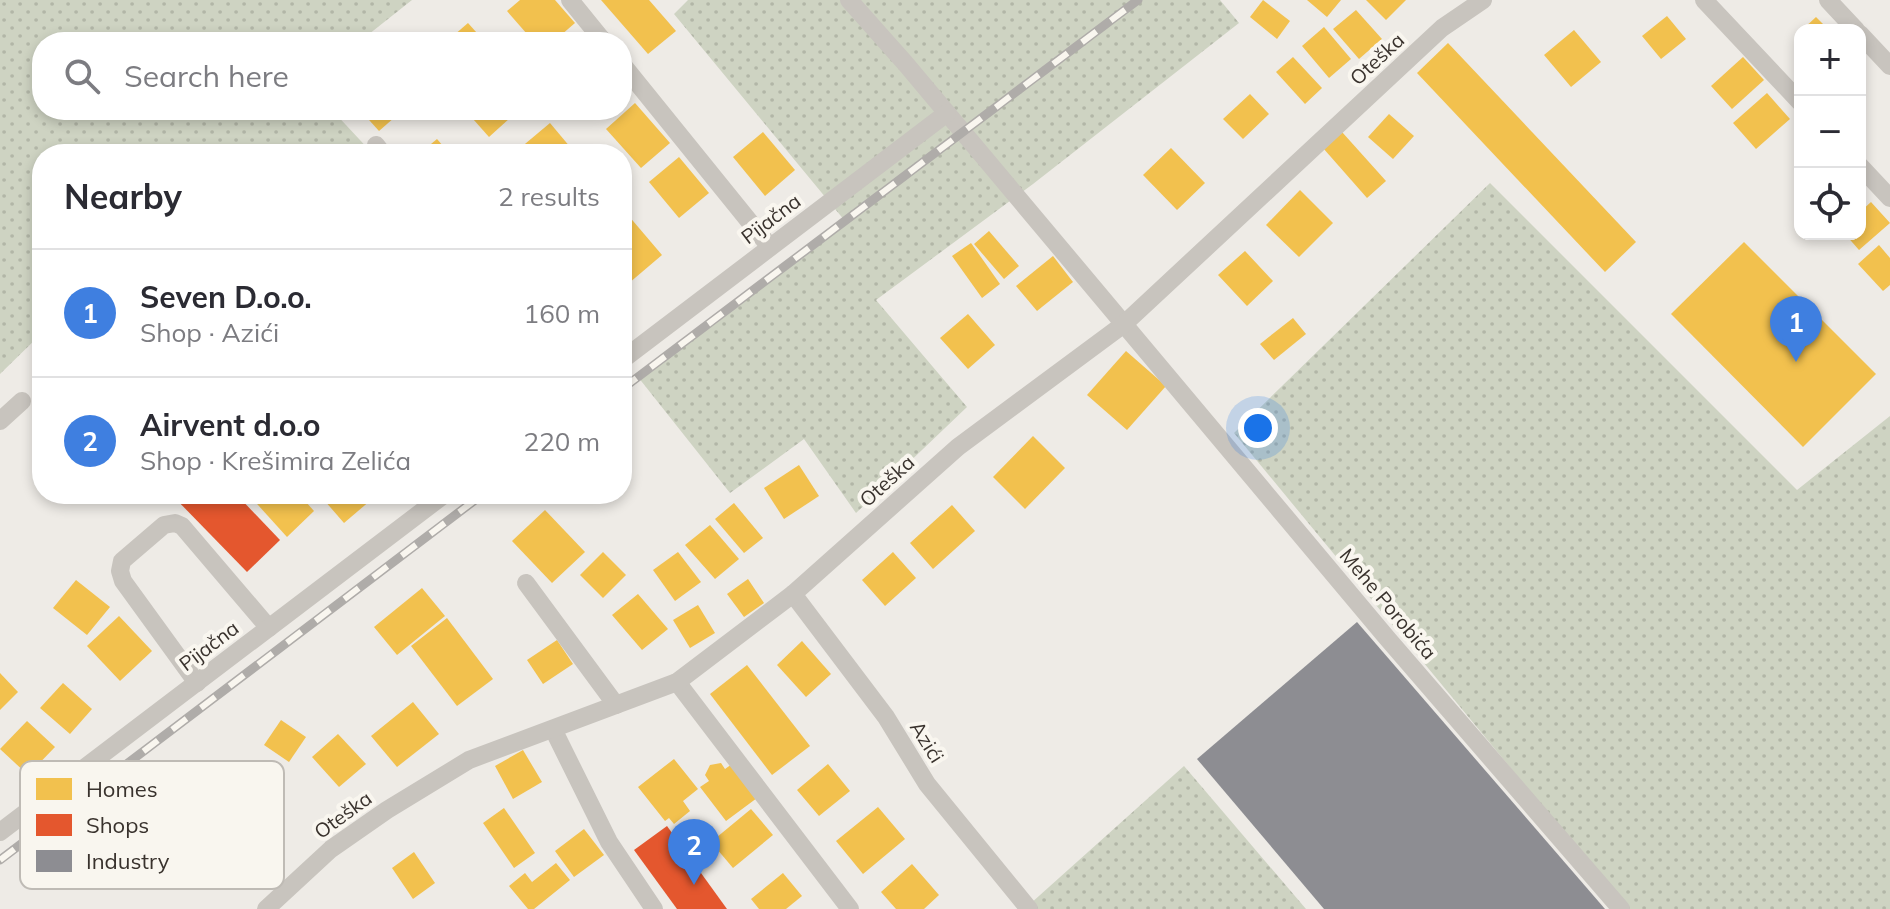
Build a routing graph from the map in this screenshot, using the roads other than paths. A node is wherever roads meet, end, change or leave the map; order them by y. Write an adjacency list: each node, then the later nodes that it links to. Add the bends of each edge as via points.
1 (570, 0): 7 (street)
2 (849, 0): 12 (street)
3 (1483, 0): 16 (street, Oteška, via 1442,28)
4 (1704, 0): 11 (street)
5 (1828, 0): 6 (street)
6 (1850, 24)
7 (596, 32)
8 (1866, 40): 9 (street)
9 (1890, 66)
10 (632, 76): 15 (street)
11 (1794, 96)
12 (947, 113): 15 (street, Pijačna); 16 (street)
13 (1862, 168): 14 (street)
14 (1890, 198)
15 (770, 247): 17 (street, Pijačna)
16 (1124, 324): 22 (street, Oteška, via 958,447); 35 (street, Mehe Porobića)
17 (632, 352)
18 (22, 401): 19 (street)
19 (0, 421)
20 (432, 504): 23 (street, Pijačna)
21 (526, 583): 26 (street)
22 (793, 594): 24 (street, Oteška); 34 (street, Azići, via 886,717 927,784)
23 (269, 628): 25 (street, Pijačna); 25 (street, via 182,526 164,525 122,561 120,571)
24 (677, 682): 26 (street, Oteška); 33 (street)
25 (197, 683): 28 (street, Pijačna)
26 (616, 705): 27 (street, Oteška)
27 (553, 729): 31 (street, Oteška, via 469,760 387,810 331,849); 32 (street, via 609,842)
28 (94, 761)
29 (20, 817): 30 (street, Pijačna)
30 (0, 832)
31 (266, 909)
32 (654, 909)
33 (850, 909)
34 (1029, 909)
35 (1621, 909)

